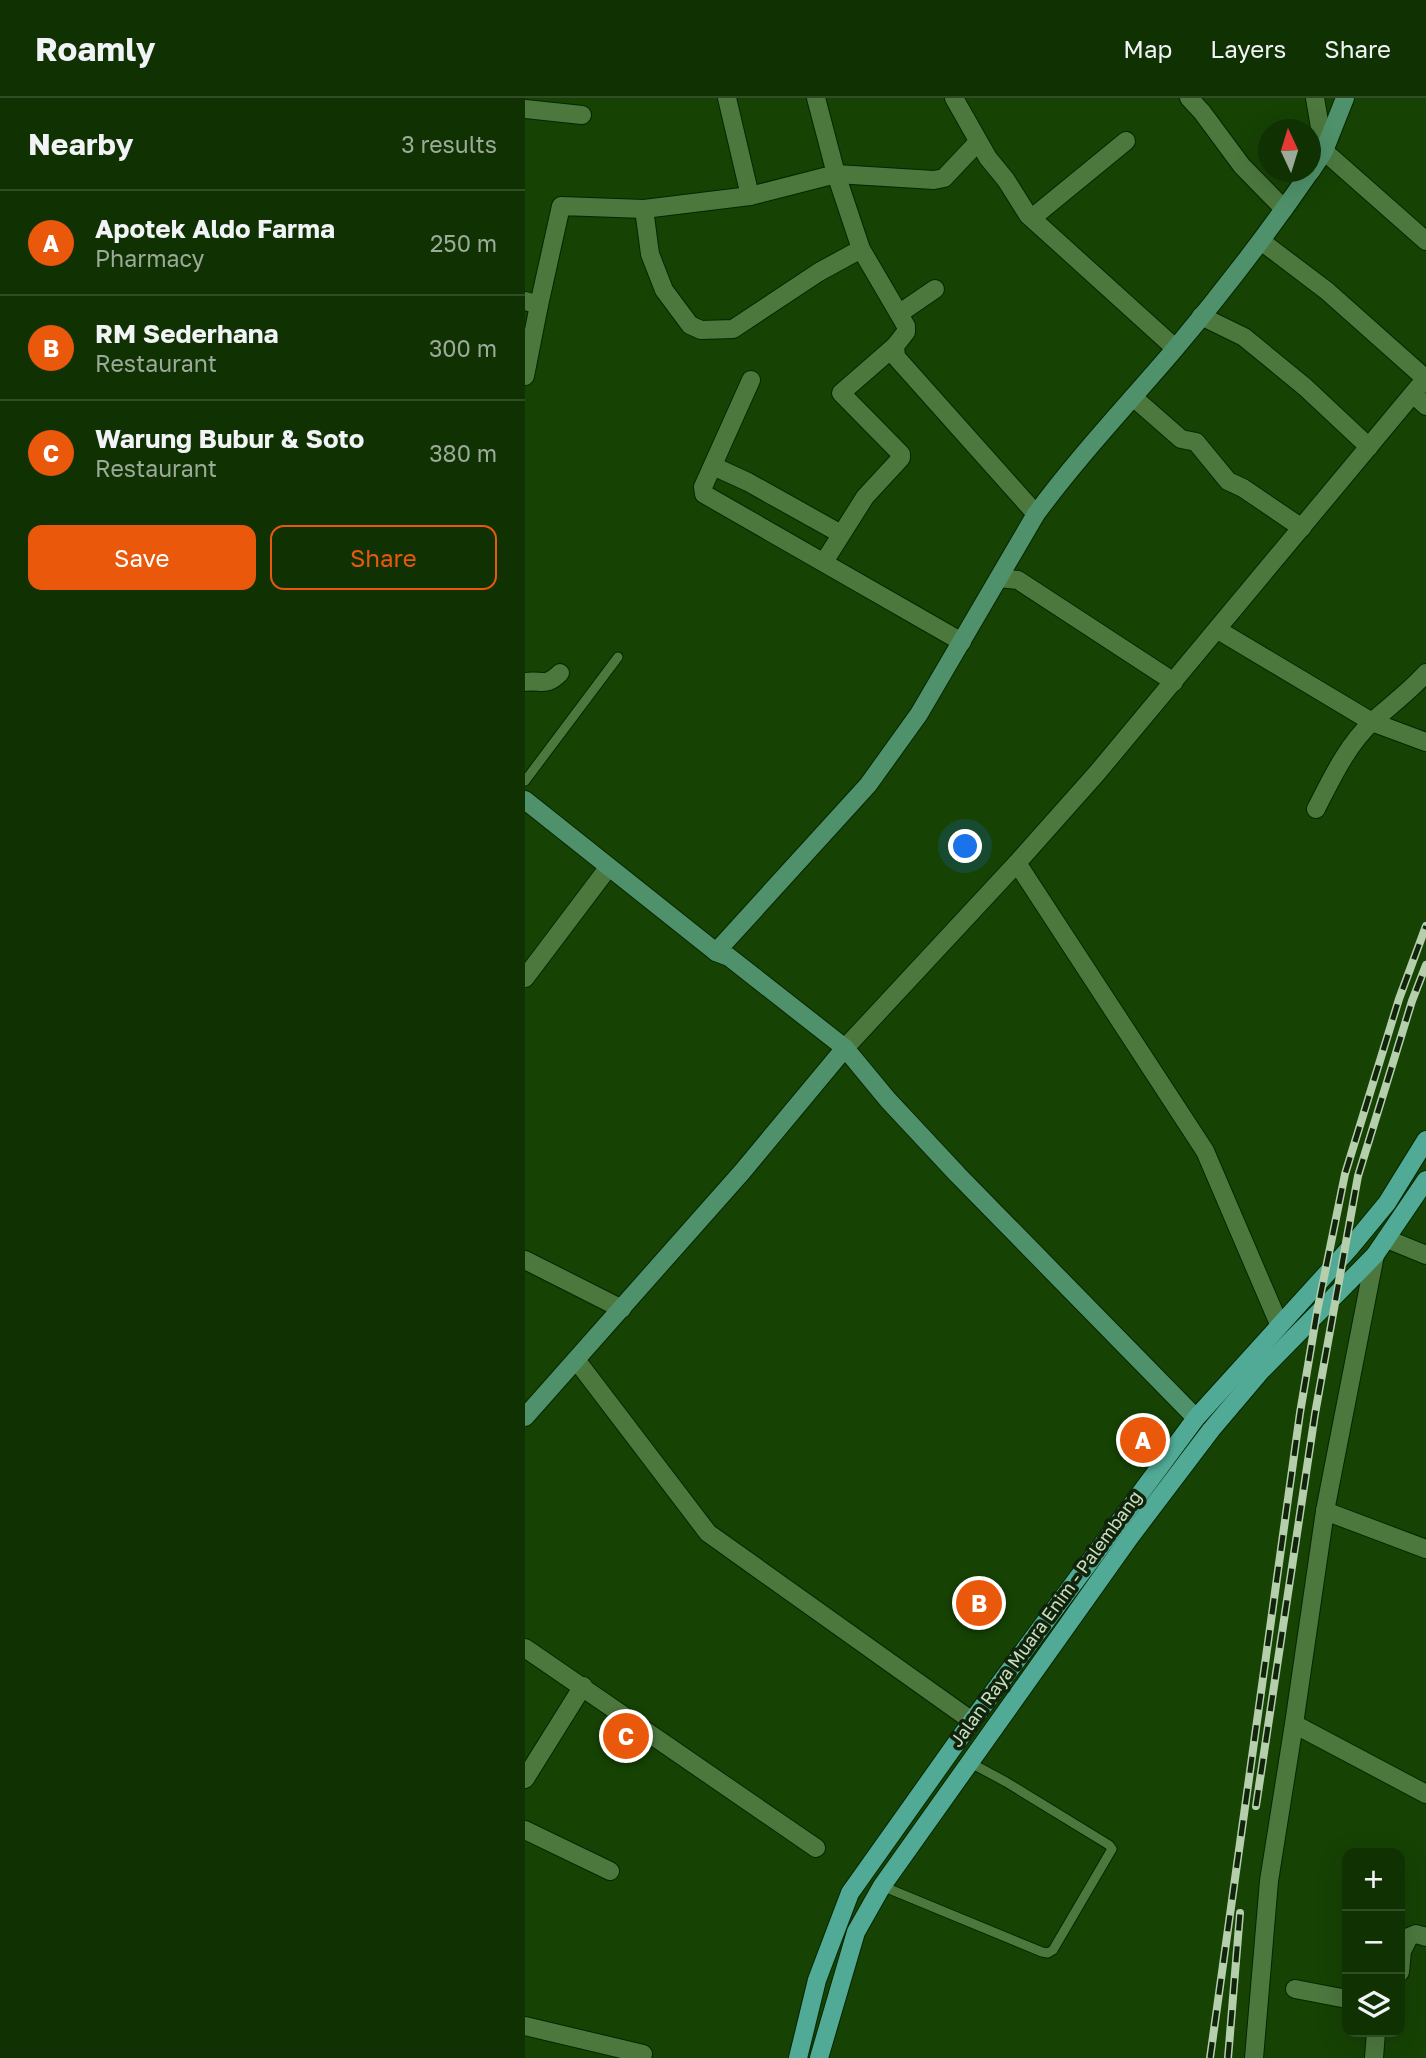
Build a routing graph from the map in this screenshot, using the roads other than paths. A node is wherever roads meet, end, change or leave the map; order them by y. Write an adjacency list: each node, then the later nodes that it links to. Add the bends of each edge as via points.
1 (727, 98): 15 (street)
2 (816, 98): 13 (street)
3 (954, 98): 10 (street)
4 (1189, 98): 17 (street, via 1242,166)
5 (1315, 98): 11 (street)
6 (1345, 98): 11 (street)
7 (525, 109): 8 (street)
8 (582, 115)
9 (1126, 141): 18 (street)
10 (978, 142): 13 (street, via 944,178); 18 (street)
11 (1324, 151): 12 (street); 20 (street)
12 (1321, 155)
13 (836, 174): 15 (street); 21 (street)
14 (1302, 182): 17 (street)
15 (750, 196): 16 (street)
16 (644, 209): 21 (street, via 650,254 664,290 690,325 701,330 733,329); 23 (street, via 561,205)
17 (1284, 209): 19 (street)
18 (1032, 218): 27 (street)
19 (1261, 241): 25 (street); 29 (street, via 1327,291)
20 (1426, 241)
21 (861, 249): 24 (street)
22 (935, 289): 24 (street)
23 (532, 303): 28 (street)
24 (900, 313): 26 (street, via 907,330)
25 (1201, 316): 27 (street); 33 (street, via 1244,337)
26 (895, 346): 35 (street, via 896,356); 37 (street, via 841,393 901,456 865,497)
27 (1175, 348): 31 (street)
28 (525, 376)
29 (1426, 378): 32 (street)
30 (751, 380): 34 (street)
31 (1133, 397): 35 (street); 36 (street, via 1181,439 1196,442 1228,481)
32 (1419, 400): 33 (street)
33 (1369, 447): 36 (street)
34 (713, 466): 37 (street); 38 (street, via 703,487 707,497)
35 (1036, 514): 39 (street)
36 (1302, 528): 40 (street)
37 (841, 534): 38 (street)
38 (824, 562): 41 (street)
39 (999, 578): 41 (street); 46 (street, via 1018,580)
40 (1218, 630): 46 (street); 47 (street)
41 (962, 642): 54 (street, via 919,714 868,785)
42 (618, 657): 49 (lane)
43 (560, 673): 45 (street, via 546,683)
44 (1426, 673): 47 (street)
45 (526, 681)
46 (1174, 682): 52 (street)
47 (1372, 722): 48 (street); 51 (street, via 1348,750)
48 (1426, 742)
49 (525, 781)
50 (525, 800): 53 (street)
51 (1316, 809)
52 (1017, 863): 56 (street); 64 (street, via 1205,1151)
53 (608, 868): 54 (street); 55 (street)
54 (716, 952): 56 (street, via 729,957)
55 (525, 978)
56 (845, 1048): 63 (street); 67 (street, via 957,1175)
57 (1426, 1140): 64 (main road, Jalan Raya Muara Enim - Palembang, via 1387,1203)
58 (1426, 1180): 59 (main road, Jalan Raya Muara Enim - Palembang)
59 (1387, 1239): 60 (main road, Jalan Raya Muara Enim - Palembang); 61 (street)
60 (1375, 1255): 68 (street); 74 (main road, Jalan Raya Muara Enim - Palembang, via 1210,1430)
61 (1426, 1255)
62 (525, 1261): 63 (street)
63 (622, 1309): 65 (street)
64 (1279, 1324): 67 (main road, Jalan Raya Muara Enim - Palembang)
65 (577, 1361): 66 (street); 72 (street, via 708,1533)
66 (525, 1417)
67 (1196, 1418): 72 (main road, Jalan Raya Muara Enim - Palembang)
68 (1325, 1511): 69 (street); 73 (street)
69 (1426, 1549)
70 (525, 1648): 71 (street)
71 (583, 1686): 75 (street); 78 (street)
72 (972, 1721): 88 (main road, Jalan Raya Muara Enim - Palembang, via 851,1893 817,1980)
73 (1294, 1724): 76 (street); 90 (street, via 1269,1881)
74 (969, 1762): 80 (main road, Jalan Raya Muara Enim - Palembang); 80 (lane, via 1112,1849 1053,1950 1042,1952)
75 (525, 1779)
76 (1426, 1794)
77 (525, 1830): 79 (street)
78 (816, 1849)
79 (610, 1871)
80 (882, 1886): 89 (main road, Jalan Raya Muara Enim - Palembang, via 856,1932)
81 (1426, 1937): 82 (street, via 1416,1934)
82 (1405, 1945)
83 (1295, 1989): 84 (street)
84 (1342, 1998)
85 (525, 2026): 87 (street)
86 (1376, 2037): 91 (street)
87 (643, 2054)
88 (798, 2058)
89 (819, 2058)
90 (1254, 2058)
91 (1374, 2058)

